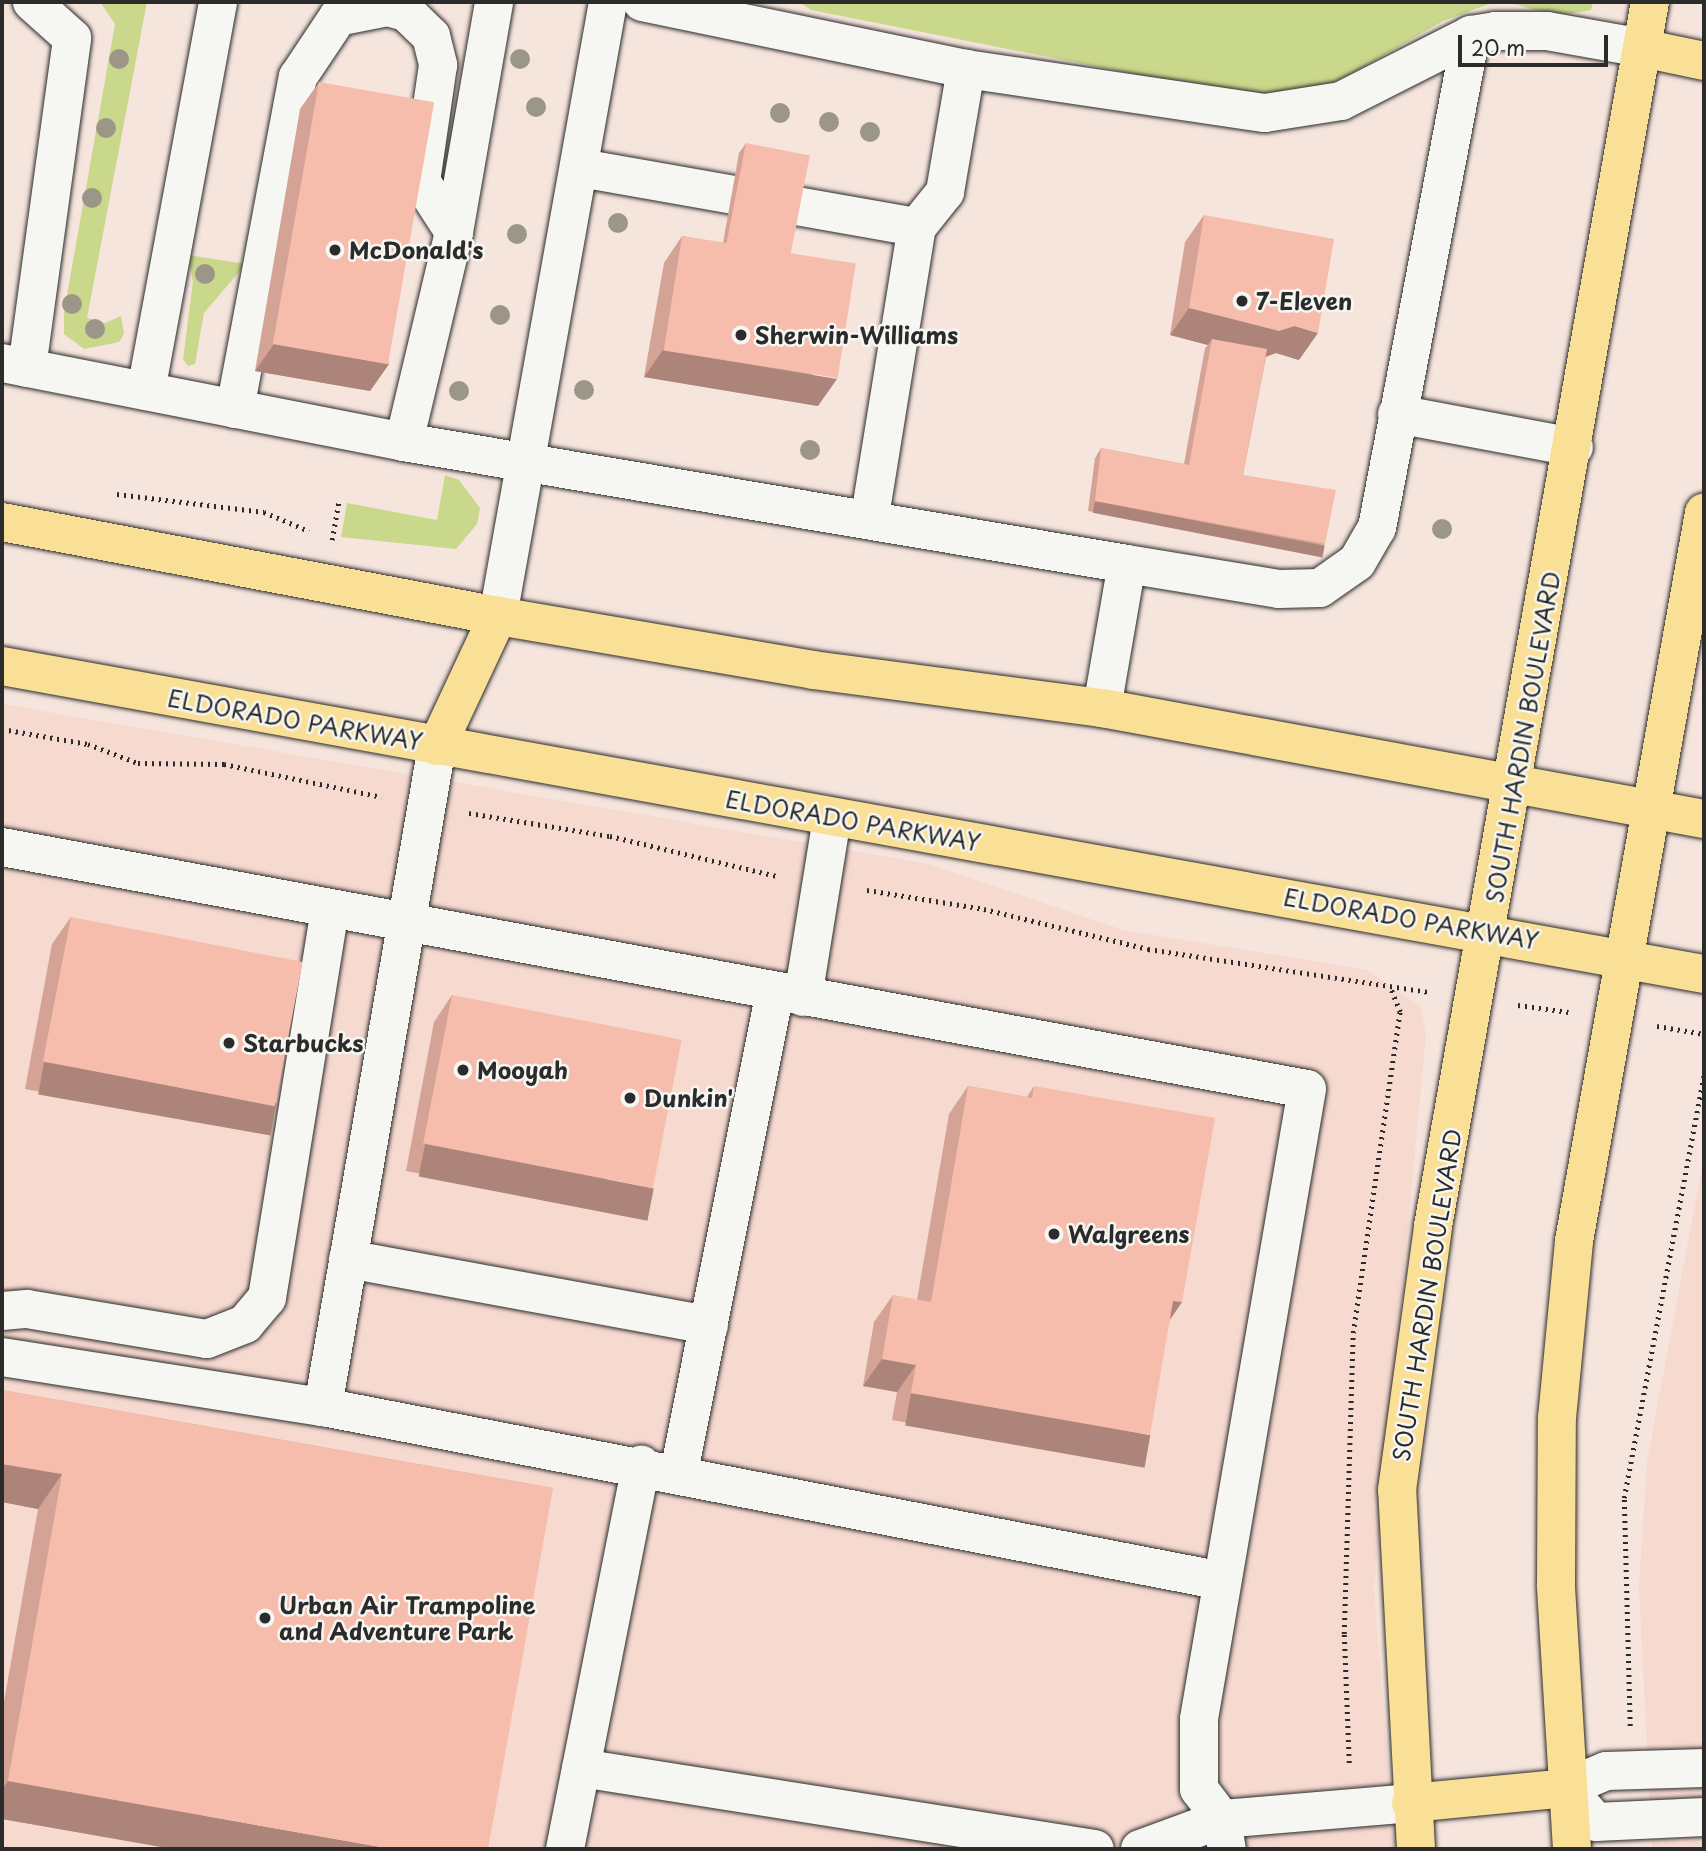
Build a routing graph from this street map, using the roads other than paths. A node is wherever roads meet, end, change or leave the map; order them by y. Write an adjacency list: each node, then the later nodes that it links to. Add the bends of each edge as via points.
1 (32, 2): 15 (lane, via 72,38)
2 (218, 2): 16 (lane)
3 (494, 2): 14 (lane)
4 (608, 2): 12 (lane)
5 (642, 2): 7 (lane)
6 (1650, 2): 9 (main road, SOUTH HARDIN BOULEVARD)
7 (753, 12): 11 (lane)
8 (1471, 35): 9 (lane, via 1521,29); 11 (lane, via 1364,92 1294,112); 18 (lane)
9 (1642, 48): 10 (main road); 20 (main road, SOUTH HARDIN BOULEVARD)
10 (1704, 61)
11 (966, 69): 13 (lane, via 946,192)
12 (581, 168): 13 (lane); 21 (lane)
13 (916, 227): 23 (lane)
14 (454, 232): 17 (lane, via 421,181 438,65 431,36 406,12 387,6 338,18 308,55 296,86); 19 (lane)
15 (14, 366): 16 (lane)
16 (146, 391): 17 (lane)
17 (235, 409): 19 (lane)
18 (1397, 415): 20 (lane); 25 (lane, via 1377,528 1341,578 1321,588 1279,589)
19 (404, 442): 21 (lane)
20 (1574, 447): 30 (main road, SOUTH HARDIN BOULEVARD)
21 (530, 462): 23 (lane); 26 (lane)
22 (1704, 513): 31 (main road)
23 (870, 516): 25 (lane)
24 (2, 522): 26 (main road)
25 (1126, 564): 28 (lane)
26 (498, 616): 28 (main road, via 813,670); 29 (main road)
27 (2, 666): 29 (main road, ELDORADO PARKWAY)
28 (1102, 708): 30 (main road)
29 (437, 746): 32 (main road, ELDORADO PARKWAY); 36 (lane)
30 (1516, 787): 31 (main road); 37 (main road, SOUTH HARDIN BOULEVARD)
31 (1647, 809): 33 (main road); 38 (main road)
32 (832, 818): 37 (main road, ELDORADO PARKWAY); 40 (lane)
33 (1704, 819)
34 (2, 848): 35 (lane)
35 (330, 910): 36 (lane); 42 (lane, via 267,1298 260,1307 246,1324 207,1339 27,1308)
36 (406, 925): 40 (lane); 41 (lane)
37 (1488, 932): 38 (main road, ELDORADO PARKWAY); 52 (main road, SOUTH HARDIN BOULEVARD, via 1433,1226 1397,1490)
38 (1622, 958): 39 (main road, ELDORADO PARKWAY); 51 (main road, via 1574,1241 1557,1418)
39 (1704, 974)
40 (789, 995): 43 (lane); 48 (lane, via 1307,1089)
41 (348, 1259): 43 (lane); 45 (lane)
42 (2, 1311)
43 (709, 1325): 47 (lane)
44 (2, 1357): 45 (lane)
45 (323, 1408): 46 (lane)
46 (641, 1464): 47 (lane); 49 (lane)
47 (678, 1472): 48 (lane)
48 (1222, 1581): 54 (lane, via 1199,1719 1199,1789)
49 (581, 1768): 55 (lane); 56 (lane)
50 (1704, 1768): 51 (lane, via 1606,1771)
51 (1566, 1788): 52 (main road); 53 (lane, via 1595,1822); 60 (main road)
52 (1411, 1803): 54 (lane); 59 (main road, SOUTH HARDIN BOULEVARD)
53 (1704, 1817)
54 (1224, 1834): 58 (lane)
55 (904, 1835): 57 (lane)
56 (565, 1849)
57 (1095, 1849)
58 (1140, 1849)
59 (1416, 1849)
60 (1572, 1849)

